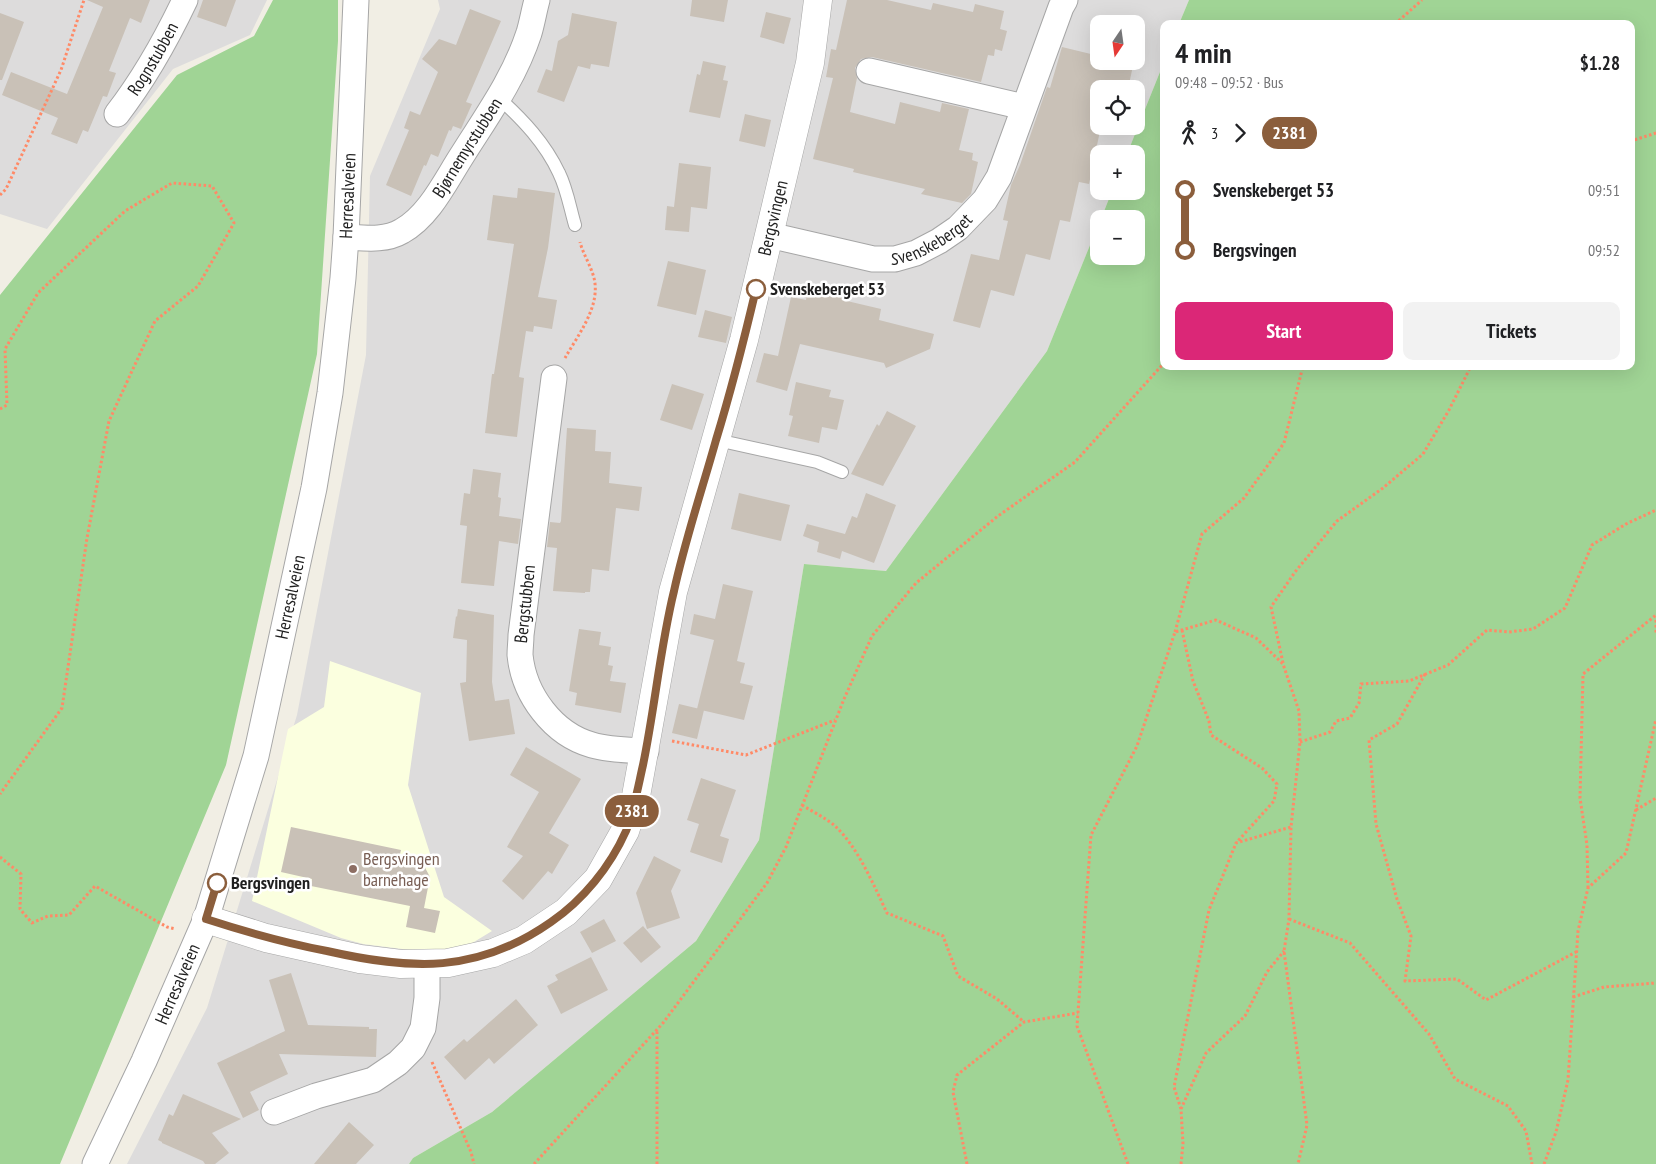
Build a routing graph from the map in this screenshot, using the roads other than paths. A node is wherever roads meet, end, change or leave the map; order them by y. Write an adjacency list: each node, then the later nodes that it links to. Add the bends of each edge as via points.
1 (185, 0): 9 (street, Rognstubben, via 137,88)
2 (356, 0): 12 (street, Herresalveien)
3 (537, 0): 7 (street, Bjørnemyrstubben, via 529,33)
4 (818, 0): 11 (street, Bergsvingen, via 810,63)
5 (1065, 0): 8 (street, Svenskeberget)
6 (869, 71): 8 (street)
7 (499, 98): 10 (lane, via 522,119 547,150 560,174); 12 (street, Bjørnemyrstubben, via 415,223 382,238)
8 (1024, 107): 11 (street, Svenskeberget, via 999,177 985,200 958,228 916,253 895,259 873,259)
9 (117, 114)
10 (575, 225)
11 (769, 235): 14 (street, Bergsvingen)
12 (346, 237): 17 (street, Herresalveien, via 330,393 314,488 256,756)
13 (554, 378): 16 (street, Bergstubben, via 520,654 526,682 543,711 563,731 580,741 606,748)
14 (716, 440): 15 (lane, via 816,462); 16 (street, Bergsvingen, via 673,592)
15 (842, 472)
16 (646, 751): 18 (street, Bergsvingen, via 626,831 598,878 566,912 524,940 493,953)
17 (206, 919): 18 (street, Bergsvingen, via 266,938 360,958); 20 (street, Herresalveien)
18 (427, 965): 19 (street, via 427,998 420,1037 398,1064 373,1080)
19 (274, 1112)
20 (95, 1164)

